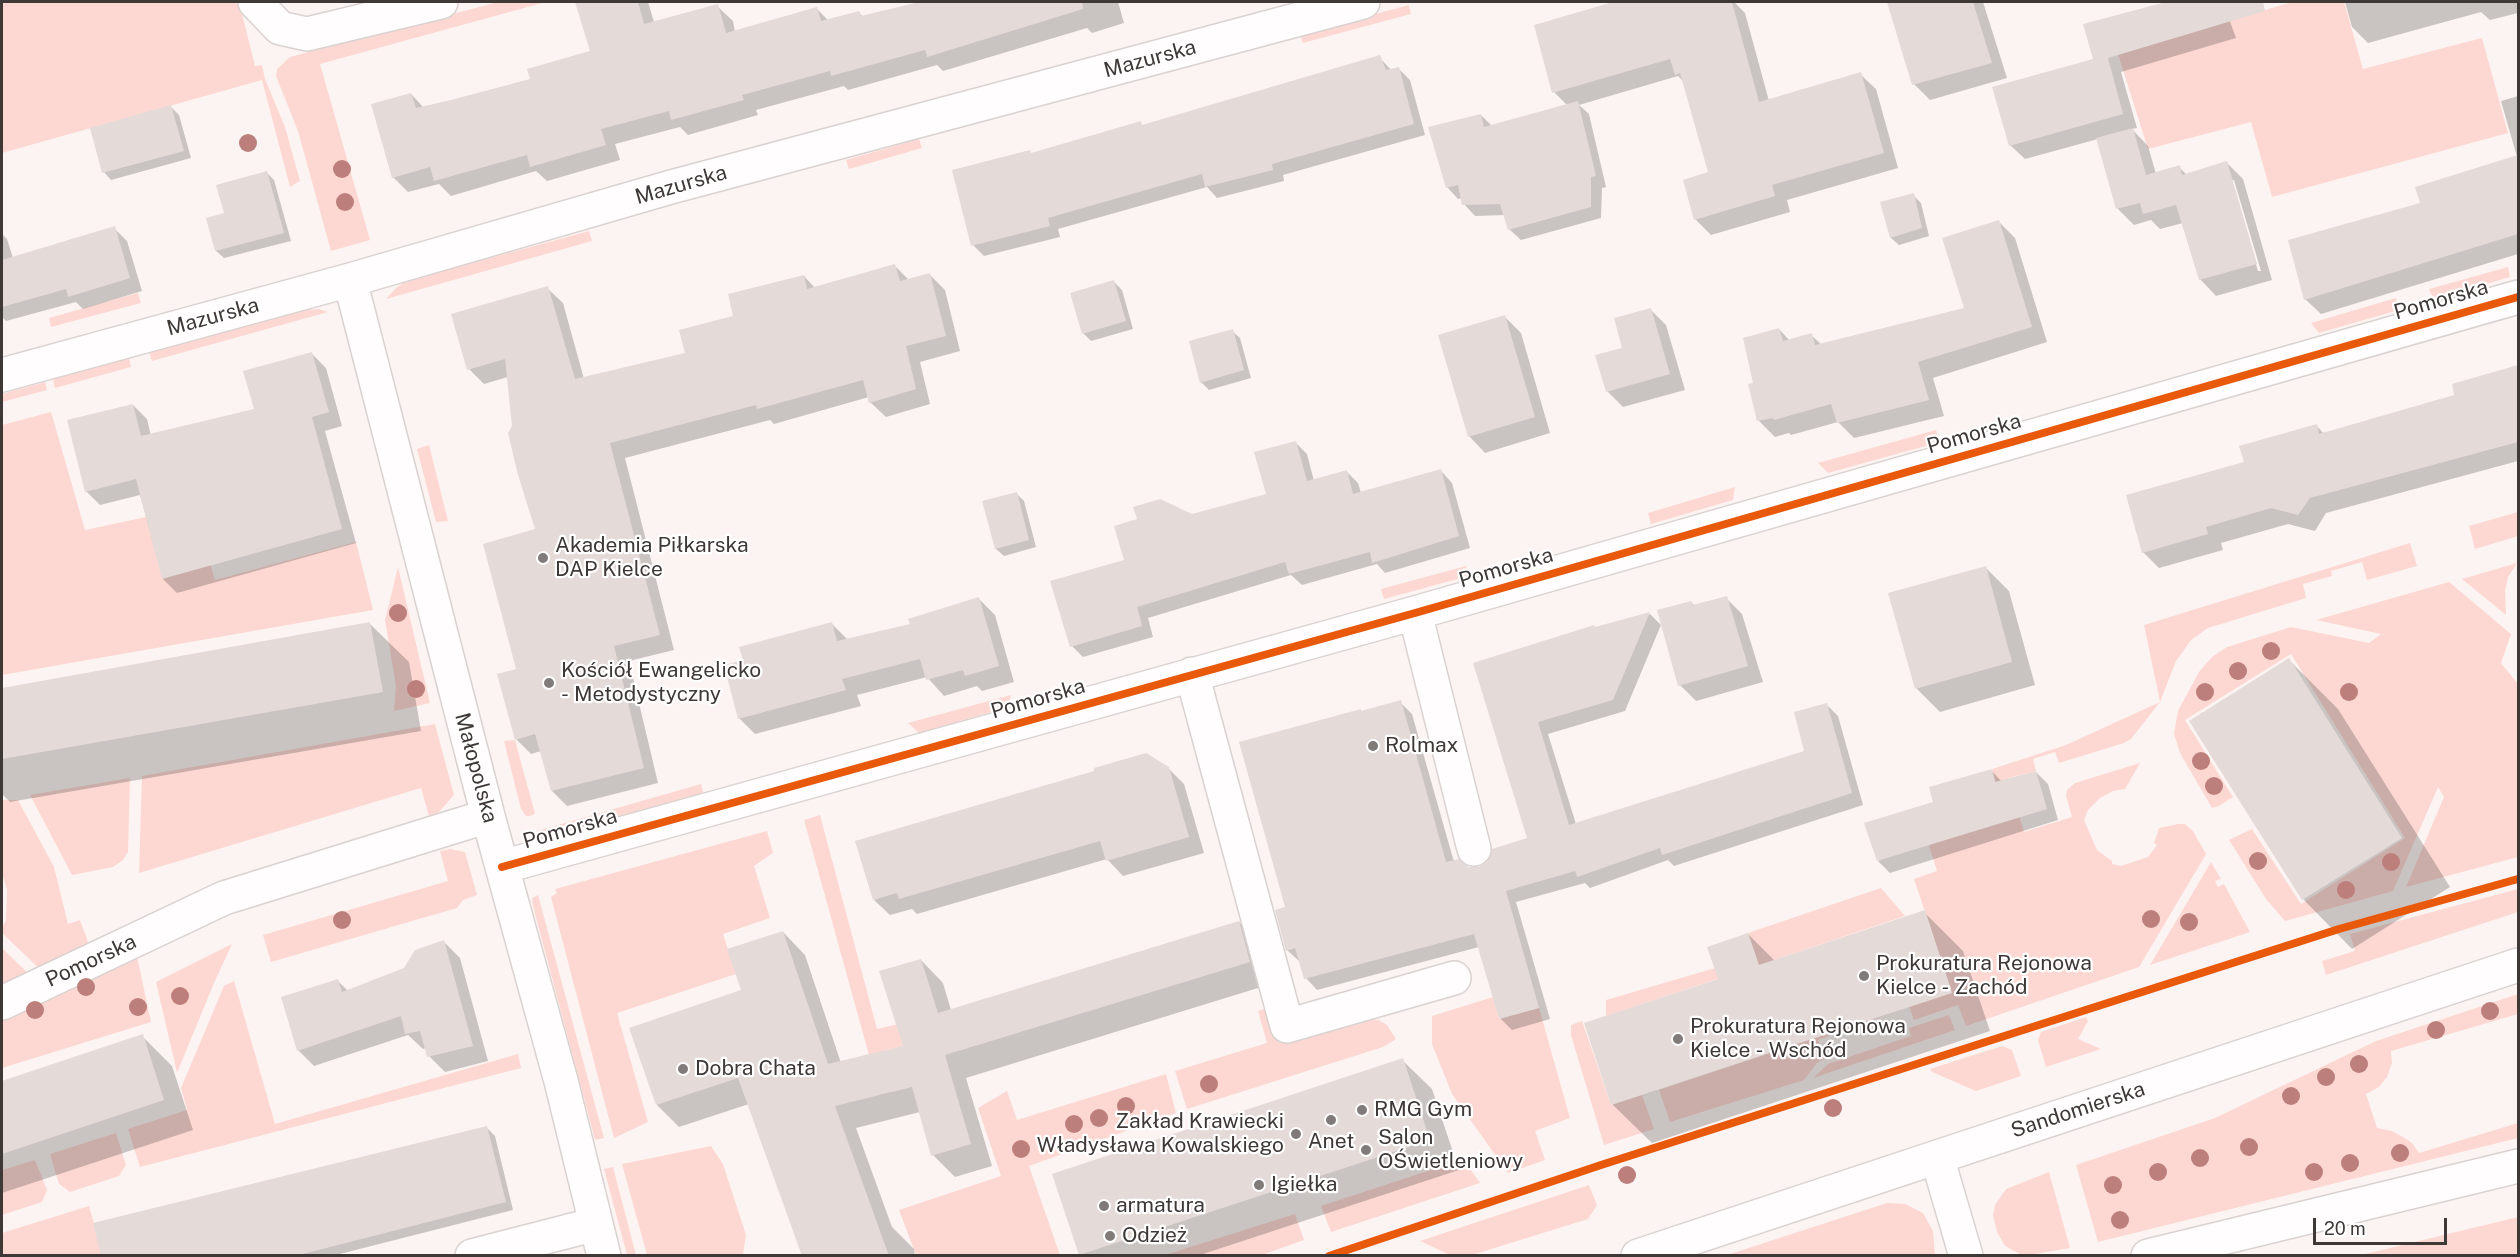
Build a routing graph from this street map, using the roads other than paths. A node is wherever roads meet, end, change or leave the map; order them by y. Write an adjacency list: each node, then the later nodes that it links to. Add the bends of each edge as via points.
1 (255, 2): 2 (street, via 280,28 307,34)
2 (441, 2)
3 (1363, 2): 4 (street, Mazurska, via 671,187)
4 (350, 280): 6 (street, Mazurska); 9 (street, Małopolska)
5 (2518, 297): 7 (street, Pomorska)
6 (2, 375)
7 (1415, 614): 8 (street, Pomorska); 10 (street)
8 (1192, 674): 11 (street, Pomorska); 13 (street, via 1287,1026)
9 (488, 816): 11 (street, Małopolska); 14 (street, Pomorska, via 224,898)
10 (1474, 849)
11 (502, 867): 17 (street, Małopolska)
12 (2518, 965): 15 (street, Sandomierska)
13 (1454, 978)
14 (2, 1002)
15 (1937, 1157): 20 (street, Sandomierska); 21 (street)
16 (2518, 1166): 22 (street)
17 (596, 1224): 18 (street); 19 (street, Małopolska)
18 (472, 1256)
19 (604, 1256)
20 (1638, 1256)
21 (1966, 1256)
22 (2148, 1256)

